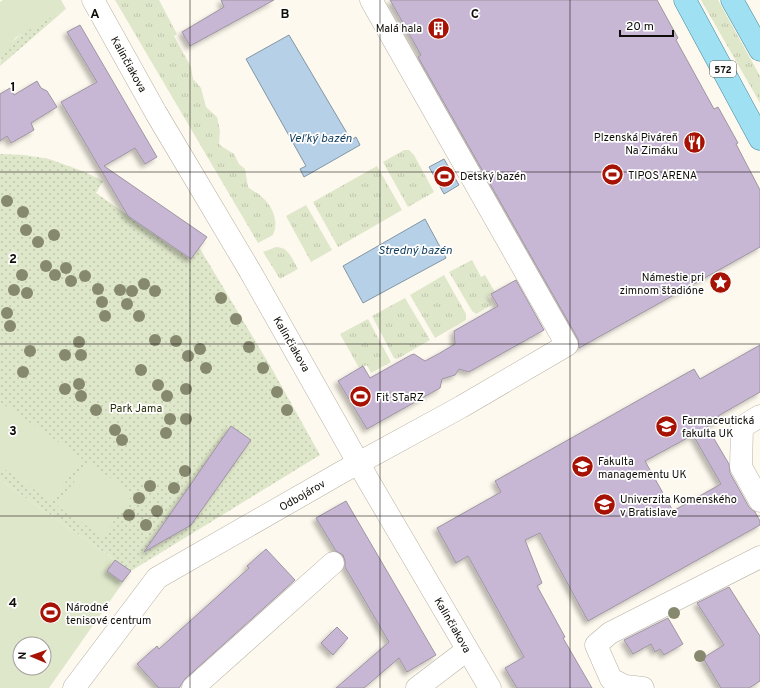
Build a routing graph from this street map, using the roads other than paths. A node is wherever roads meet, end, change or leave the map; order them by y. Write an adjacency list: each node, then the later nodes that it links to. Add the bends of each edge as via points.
1 (93, 0): 8 (street, Kalinčiakova)
2 (371, 0): 8 (street, Odbojárov, via 567,345)
3 (685, 0): 6 (main road, 572)
4 (732, 0): 5 (main road)
5 (760, 50)
6 (760, 139)
7 (760, 416): 9 (street, via 742,427 741,467)
8 (360, 463): 12 (street, Kalinčiakova); 13 (street, Odbojárov, via 157,578)
9 (760, 501)
10 (760, 557): 17 (street, via 610,633 596,645 611,679 625,686)
11 (333, 563): 14 (street)
12 (467, 650): 15 (street); 16 (street, Kalinčiakova)
13 (80, 686)
14 (192, 688)
15 (417, 688)
16 (490, 688)
17 (643, 688)

